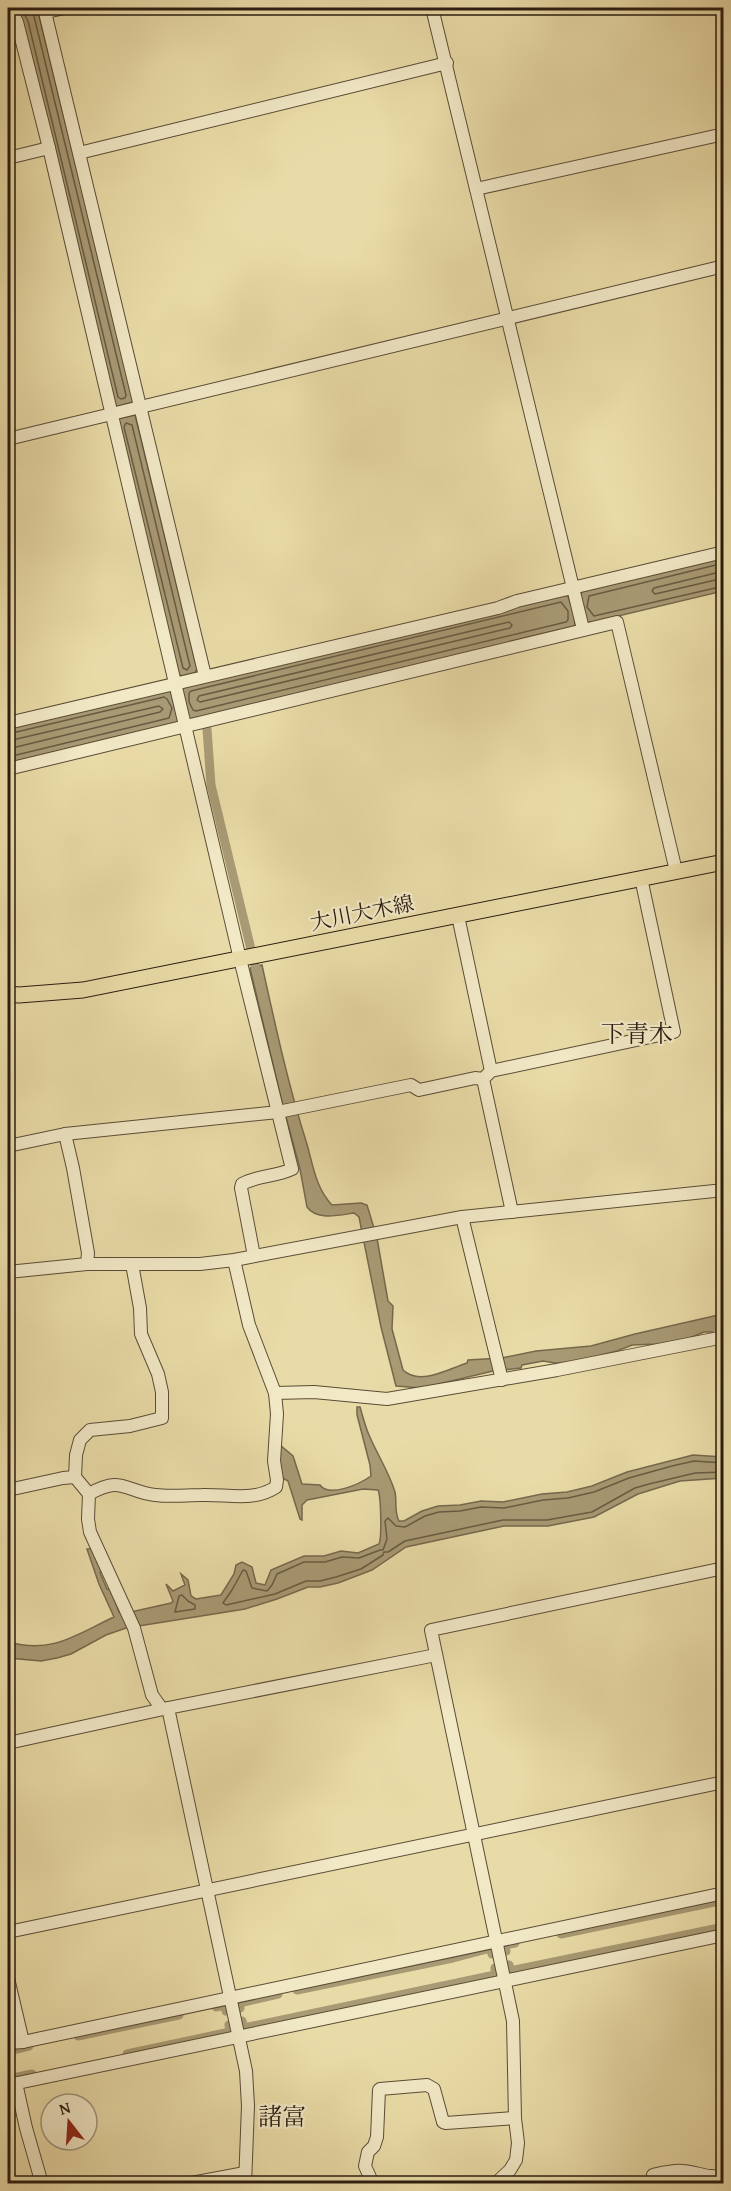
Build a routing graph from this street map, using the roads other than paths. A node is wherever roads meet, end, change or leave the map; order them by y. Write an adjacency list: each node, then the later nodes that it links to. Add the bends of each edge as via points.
1 (65, 8): 3 (street)
2 (432, 8): 5 (street)
3 (45, 10): 8 (street)
4 (11, 13): 7 (street)
5 (447, 63): 8 (street); 10 (street)
6 (723, 134): 10 (street)
7 (49, 148): 9 (street); 14 (street)
8 (79, 153): 13 (street)
9 (8, 158)
10 (476, 189): 12 (street)
11 (723, 266): 12 (street)
12 (508, 319): 13 (street); 17 (street)
13 (141, 406): 14 (street); 19 (street)
14 (111, 414): 15 (street); 20 (street)
15 (8, 439)
16 (723, 552): 17 (street)
17 (574, 590): 18 (street); 19 (street)
18 (583, 629): 22 (street); 25 (street, via 617,622)
19 (202, 676): 20 (street)
20 (176, 685): 21 (street); 22 (street)
21 (8, 723)
22 (186, 724): 23 (street); 28 (street)
23 (8, 769)
24 (723, 862): 25 (main road, 大川大木線)
25 (676, 871): 26 (main road, 大川大木線)
26 (641, 879): 27 (main road, 大川大木線); 30 (street, via 674,1032)
27 (458, 916): 28 (main road, 大川大木線); 30 (street)
28 (240, 959): 29 (main road, 大川大木線, via 83,990); 31 (street)
29 (8, 994)
30 (487, 1075): 31 (street, via 419,1090 411,1085); 35 (street)
31 (279, 1111): 32 (street); 37 (street, via 292,1169 250,1179 241,1188)
32 (65, 1134): 33 (street); 39 (street, via 74,1168)
33 (8, 1146)
34 (723, 1191): 35 (street)
35 (512, 1212): 36 (street)
36 (462, 1217): 37 (street); 43 (street)
37 (254, 1256): 38 (street)
38 (234, 1260): 40 (street); 44 (street, via 249,1325)
39 (87, 1264): 40 (street); 41 (street)
40 (132, 1264): 45 (street, via 141,1334 162,1392 162,1418 90,1430 80,1440)
41 (8, 1272)
42 (723, 1336): 43 (street)
43 (502, 1377): 44 (street, via 387,1399 314,1392)
44 (275, 1393): 47 (street, via 277,1480 276,1487 269,1492 249,1496 154,1495 116,1483)
45 (75, 1477): 46 (street); 47 (street)
46 (8, 1490)
47 (89, 1494): 50 (street, via 90,1532 134,1628 152,1695)
48 (723, 1568): 49 (street, via 431,1630)
49 (436, 1655): 50 (street); 53 (street)
50 (165, 1708): 51 (street); 54 (street)
51 (8, 1743)
52 (723, 1782): 53 (street)
53 (475, 1835): 54 (street); 58 (street)
54 (208, 1890): 56 (street); 61 (street)
55 (723, 1893): 58 (street)
56 (8, 1932)
57 (723, 1935): 59 (street)
58 (498, 1946): 59 (street); 61 (street)
59 (504, 1975): 62 (street); 66 (street, via 513,2021)
60 (8, 1978): 63 (street)
61 (230, 1999): 62 (street); 63 (street)
62 (238, 2034): 65 (street); 70 (street, via 248,2106)
63 (23, 2042): 64 (street)
64 (8, 2043)
65 (12, 2084): 71 (street)
66 (515, 2118): 73 (street, via 446,2123 434,2089 427,2085 380,2089 377,2137 365,2166); 74 (street, via 516,2160)
67 (683, 2171): 68 (street); 69 (street); 75 (street)
68 (653, 2175)
69 (723, 2175)
70 (245, 2178): 72 (street)
71 (42, 2184)
72 (186, 2184)
73 (373, 2184)
74 (495, 2184)
75 (685, 2184)

